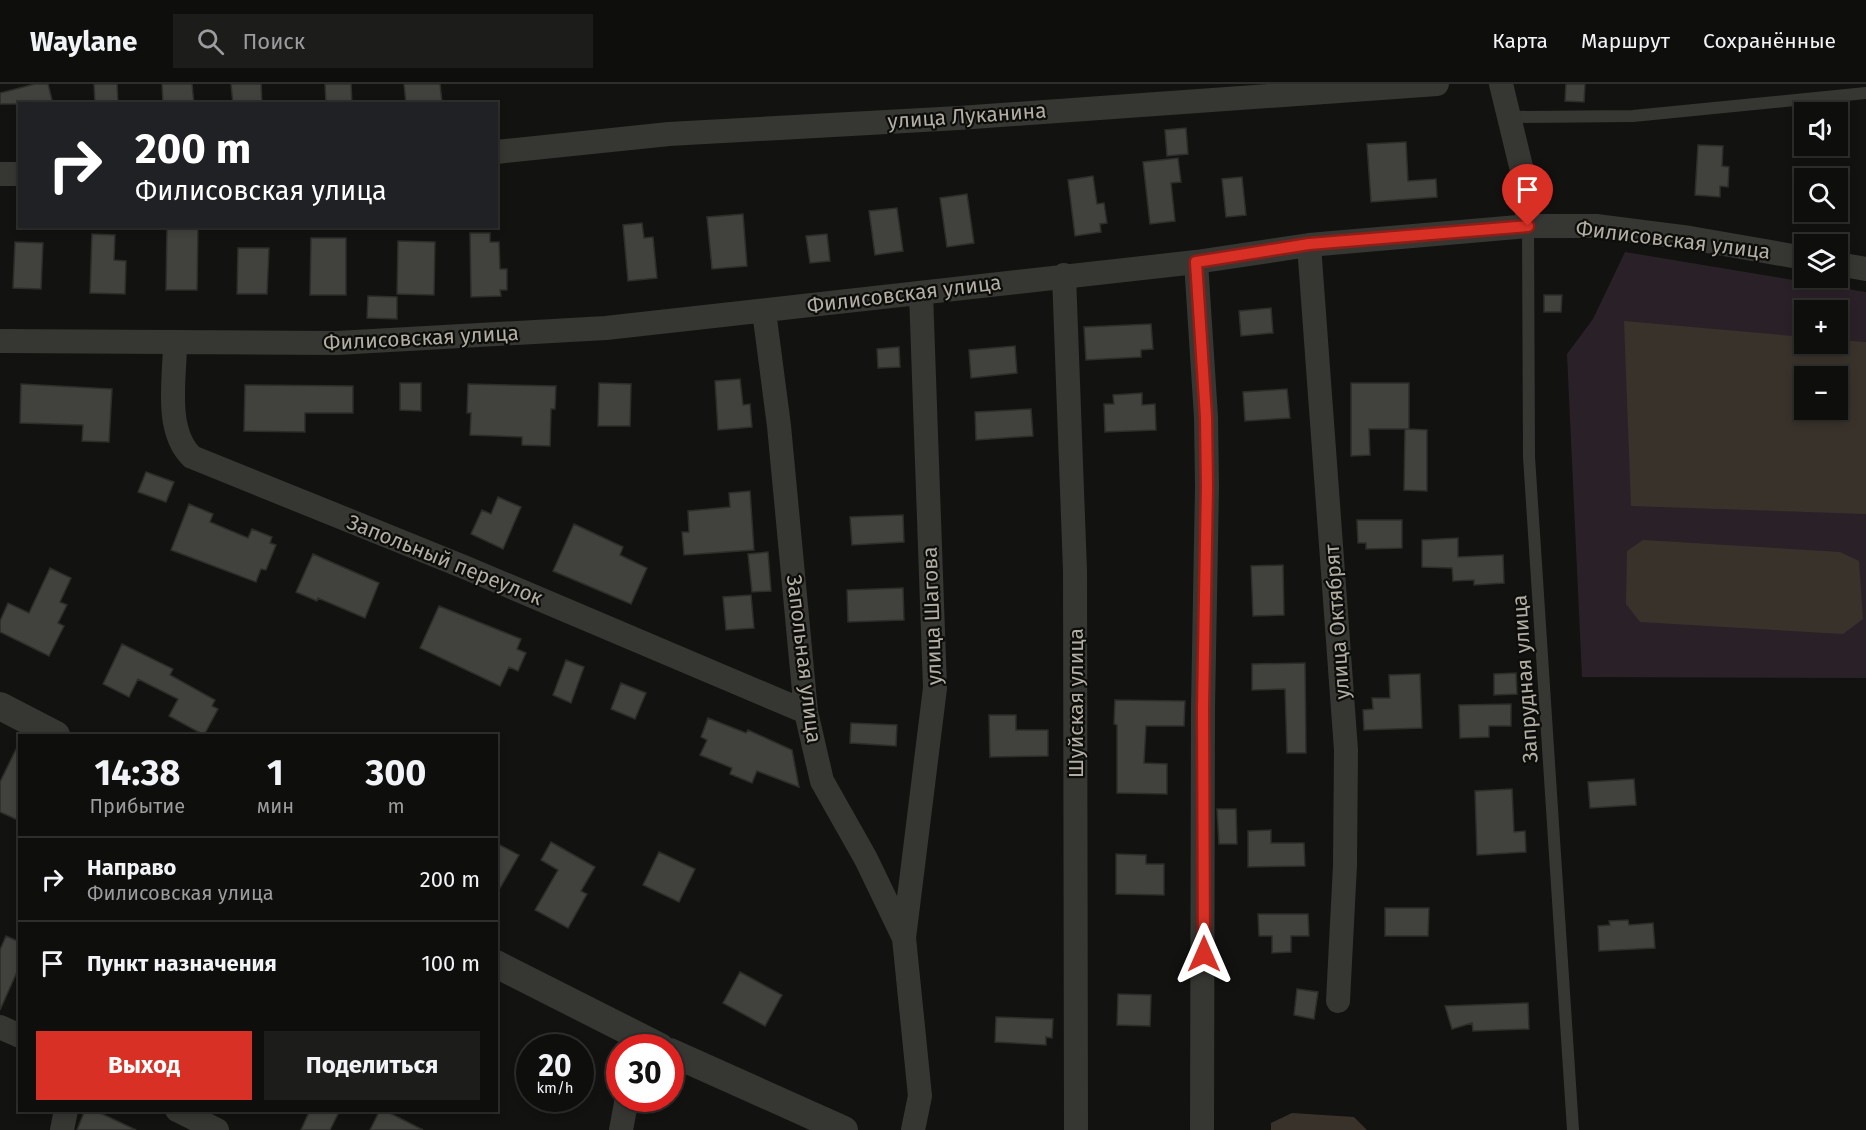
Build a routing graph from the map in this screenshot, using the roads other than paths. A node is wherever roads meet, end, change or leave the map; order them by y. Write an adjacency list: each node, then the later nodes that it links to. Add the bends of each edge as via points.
1 (1437, 84): 5 (street, улица Луканина, via 669,134)
2 (1500, 84): 4 (street)
3 (1866, 93): 4 (lane, via 1633,116)
4 (1510, 117): 8 (street, via 1525,183)
5 (498, 152)
6 (0, 174): 7 (street)
7 (18, 174)
8 (1528, 226): 9 (street, Филисовская улица); 10 (street, Филисовская улица, via 1596,226); 39 (lane, Запрудная улица, via 1529,457)
9 (1309, 244): 11 (street, Филисовская улица); 24 (street, улица Октябрят, via 1346,750)
10 (1794, 256)
11 (1196, 262): 14 (street, Филисовская улица); 38 (street, via 1207,486)
12 (1848, 266): 13 (street)
13 (1866, 269)
14 (1064, 276): 15 (street, Филисовская улица); 37 (street, Шуйская улица, via 1075,571)
15 (921, 293): 16 (street, Филисовская улица); 22 (street, улица Шагова, via 935,688)
16 (764, 311): 18 (street, Филисовская улица, via 460,338); 20 (street, Запольная улица)
17 (0, 341): 18 (street, Филисовская улица)
18 (175, 343): 20 (street, Запольный переулок, via 175,423 184,449 192,457)
19 (0, 706): 21 (street)
20 (806, 712): 22 (street, Запольная улица, via 822,781)
21 (54, 734)
22 (904, 938): 36 (street, Запольная улица, via 920,1095)
23 (498, 965): 27 (street)
24 (1338, 1001)
25 (0, 1027): 26 (street)
26 (18, 1034)
27 (626, 1034)
28 (684, 1058): 35 (street)
29 (66, 1112): 32 (street)
30 (181, 1112): 33 (street)
31 (624, 1112): 34 (street)
32 (62, 1130)
33 (217, 1130)
34 (621, 1130)
35 (844, 1130)
36 (913, 1130)
37 (1076, 1130)
38 (1202, 1130)
39 (1573, 1130)

